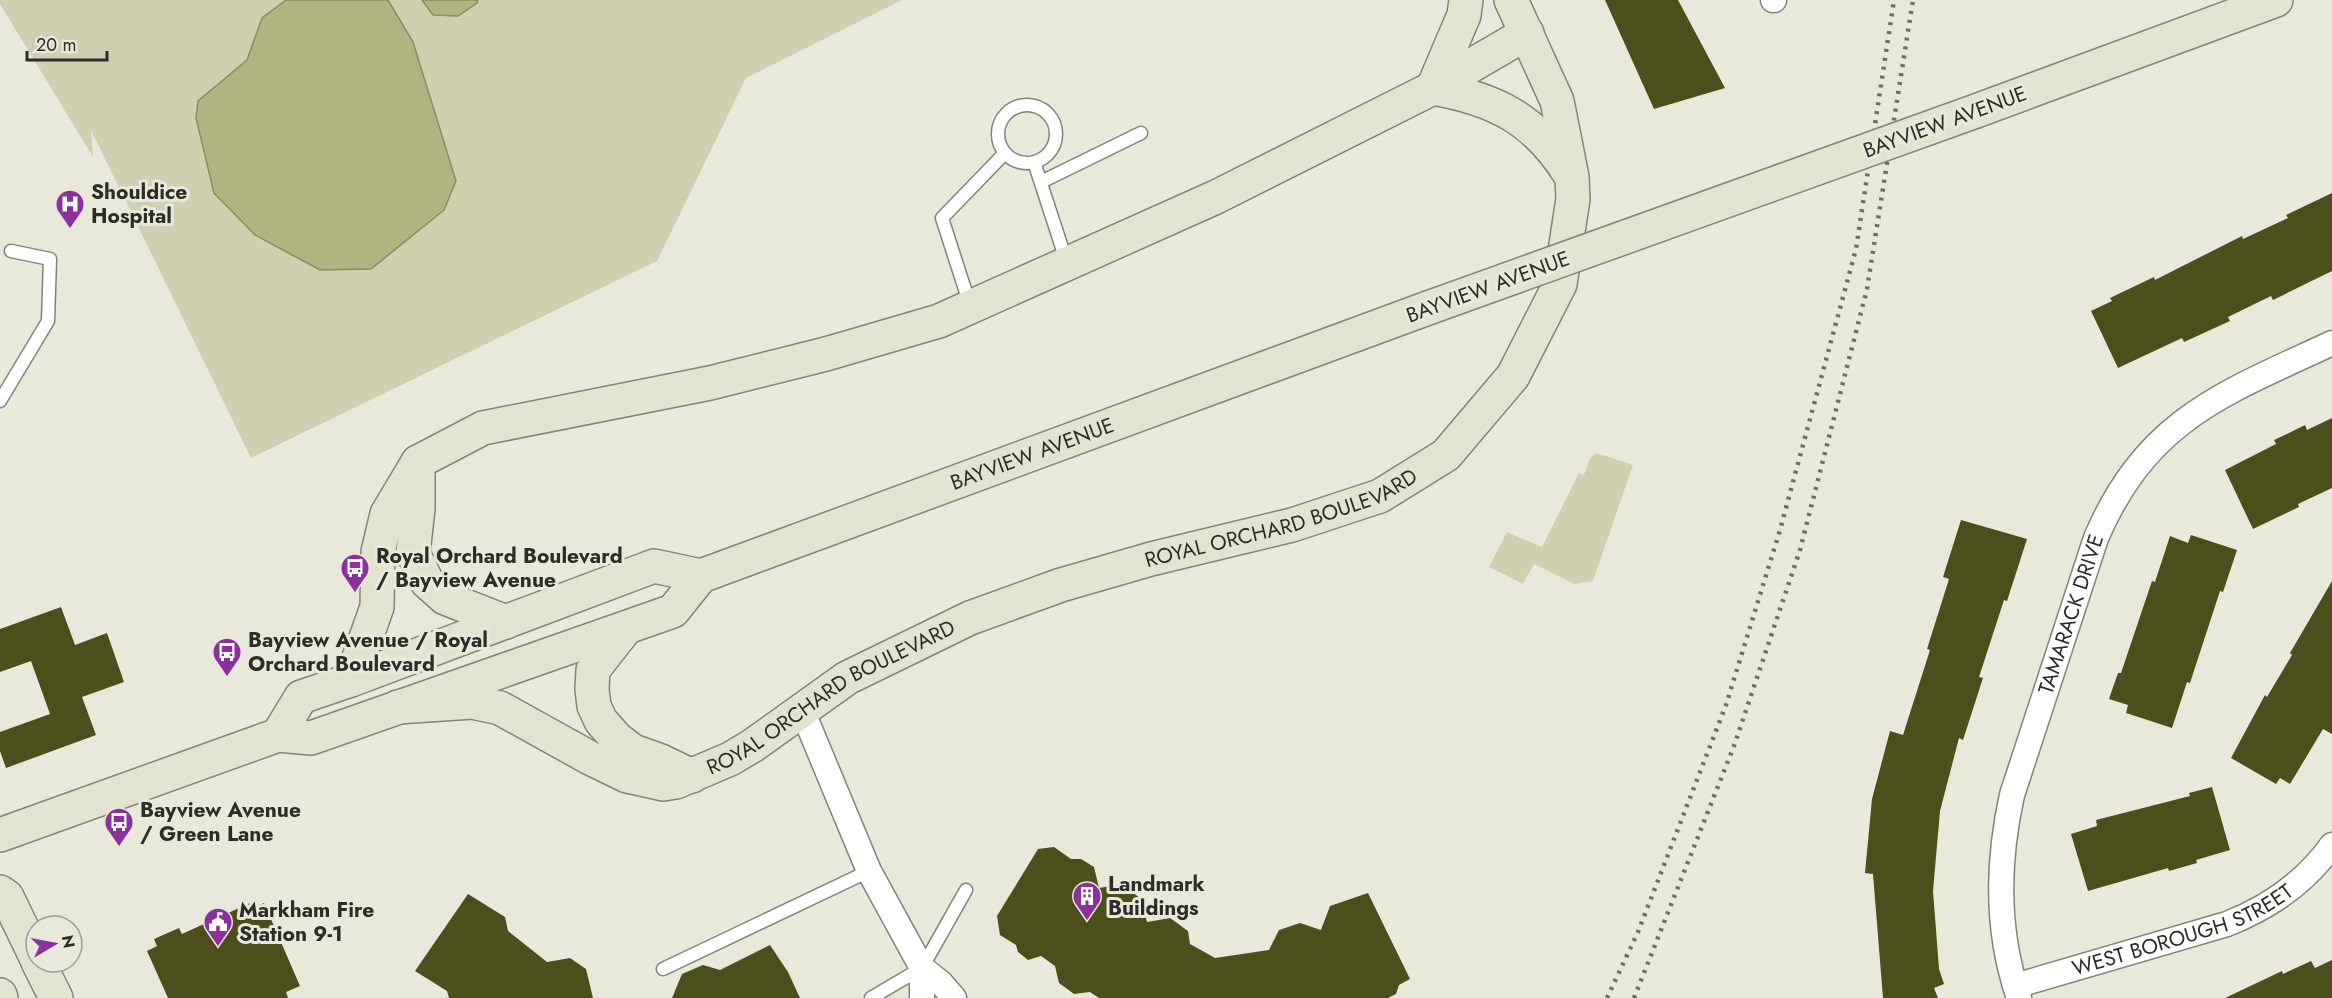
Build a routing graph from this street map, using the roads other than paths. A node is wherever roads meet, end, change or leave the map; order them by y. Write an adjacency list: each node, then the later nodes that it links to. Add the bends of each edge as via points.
1 (1466, 0): 5 (main road, via 1464,15)
2 (1511, 0): 4 (main road, ROYAL ORCHARD BOULEVARD)
3 (2276, 0): 17 (main road, BAYVIEW AVENUE, bridge)
4 (1527, 33): 5 (main road); 9 (main road, ROYAL ORCHARD BOULEVARD, via 1557,101)
5 (1433, 88): 9 (main road, via 1478,99 1517,116 1555,152); 12 (main road, via 1216,197)
6 (1140, 133): 10 (lane)
7 (1005, 153): 8 (lane, via 1021,163); 8 (lane, via 998,136 1002,118 1017,106 1037,107 1046,112 1056,129 1052,148); 13 (lane, via 942,218)
8 (1034, 162): 10 (lane)
9 (1572, 177): 22 (main road, ROYAL ORCHARD BOULEVARD, via 1573,199 1560,284 1513,376 1446,455 1380,495 1292,525 1061,585 970,618 848,678)
10 (1041, 182): 12 (lane)
11 (11, 251): 15 (lane, via 50,259 48,321)
12 (1067, 264): 13 (main road)
13 (970, 307): 16 (main road, via 939,321 849,348 710,383 483,428)
14 (2332, 343): 34 (street, TAMARACK DRIVE, via 2226,393 2190,415 2141,461 2108,510 2012,795 2005,828 2001,906)
15 (0, 401)
16 (418, 462): 18 (main road, via 413,553 427,582 445,598); 20 (main road, via 387,514 378,552 377,607)
17 (701, 576): 18 (main road, via 654,566); 19 (main road, via 673,611)
18 (507, 622): 20 (main road)
19 (626, 628): 21 (main road); 24 (main road, via 593,670 592,689 601,722 633,751)
20 (351, 680): 23 (main road, via 301,697)
21 (398, 707): 23 (main road, via 311,738); 24 (main road, ROYAL ORCHARD BOULEVARD, via 472,702 500,708 627,776 663,784)
22 (802, 710): 24 (main road, ROYAL ORCHARD BOULEVARD, via 752,746); 27 (street)
23 (278, 735): 25 (main road)
24 (692, 776)
25 (0, 835)
26 (2332, 845): 34 (street, WEST BOROUGH STREET, via 2306,876 2249,915)
27 (869, 871): 31 (street); 32 (lane)
28 (966, 890): 31 (lane)
29 (0, 892): 30 (main road, via 7,897)
30 (24, 932)
31 (922, 968): 36 (lane); 37 (street); 38 (street)
32 (663, 969)
33 (44, 974): 35 (main road)
34 (2017, 992)
35 (56, 998)
36 (871, 998)
37 (921, 998)
38 (954, 998)

